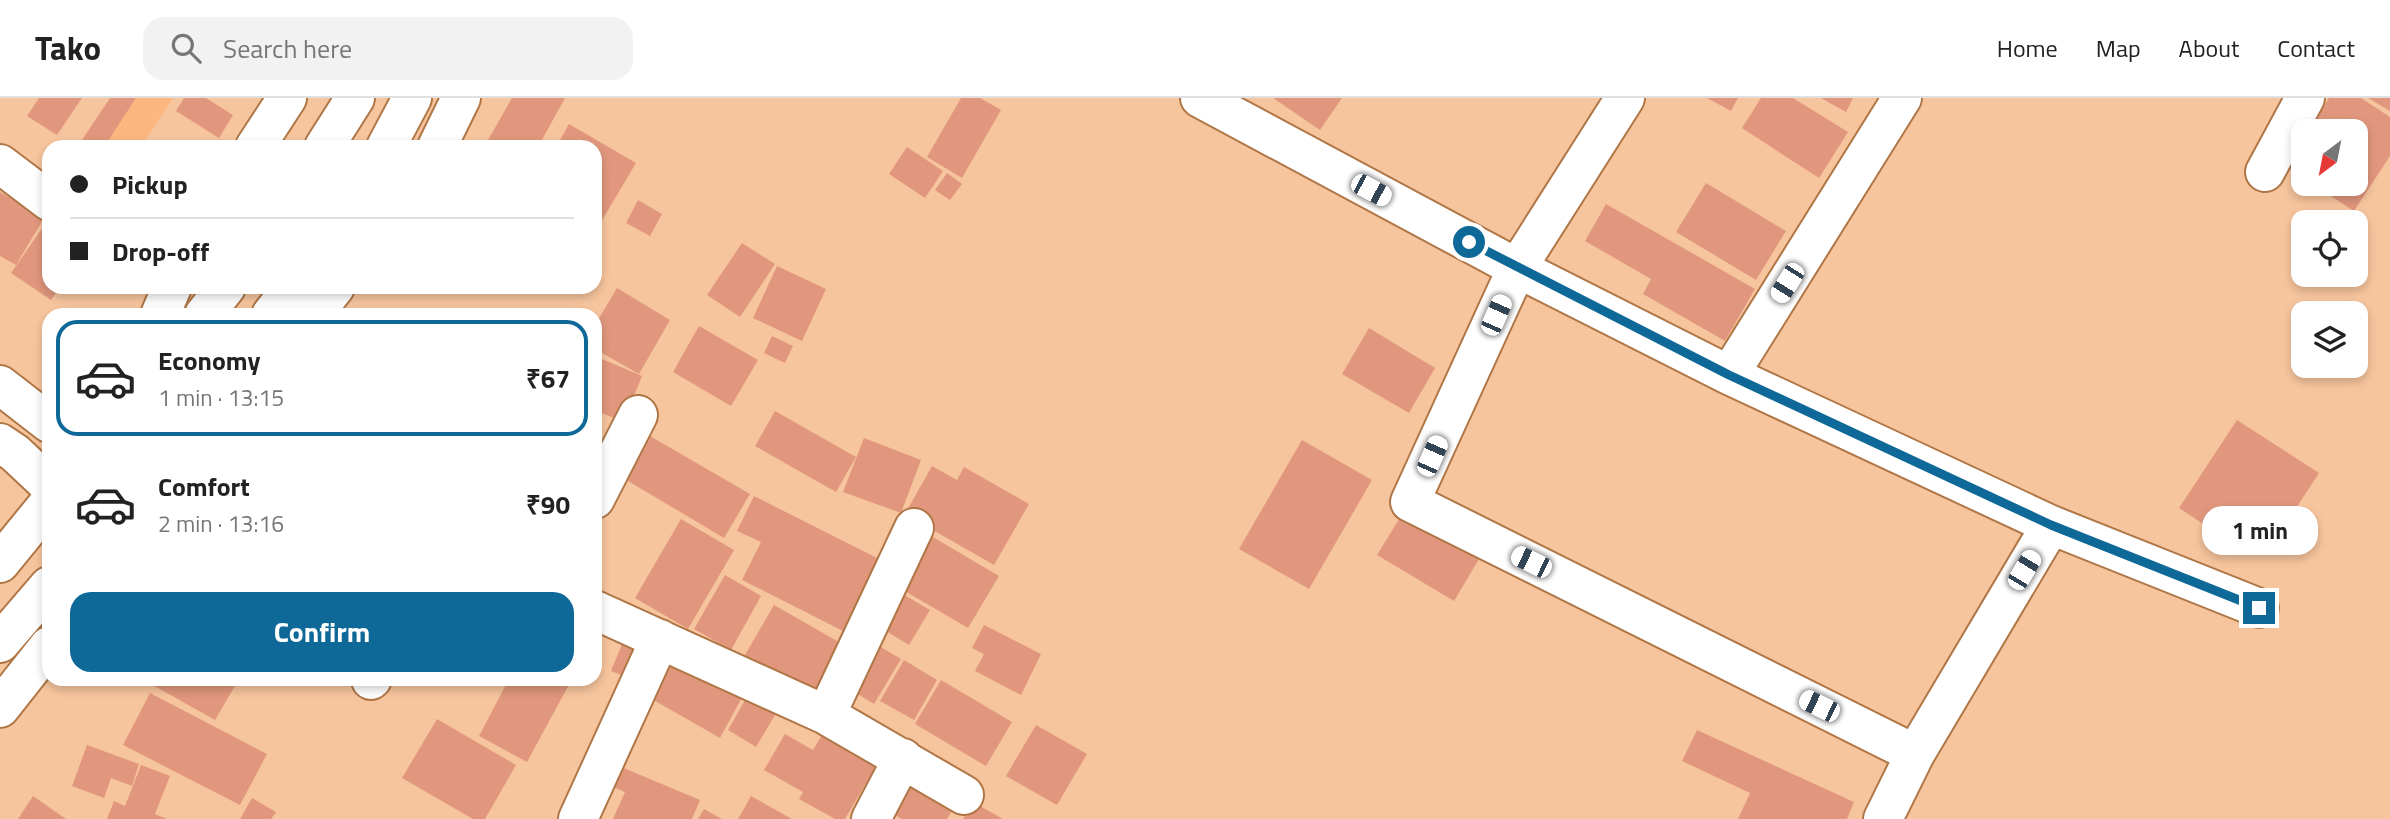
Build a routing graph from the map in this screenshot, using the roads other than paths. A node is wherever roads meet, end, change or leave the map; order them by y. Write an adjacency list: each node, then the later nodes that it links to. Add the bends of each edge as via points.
1 (287, 98): 9 (main road)
2 (355, 98): 10 (main road)
3 (412, 98): 11 (main road)
4 (461, 98): 12 (main road)
5 (1200, 98): 16 (main road)
6 (1625, 98): 16 (main road)
7 (1902, 98): 23 (main road)
8 (2305, 98): 14 (main road)
9 (260, 140)
10 (328, 140)
11 (390, 140)
12 (440, 140)
13 (0, 164): 15 (main road)
14 (2265, 172)
15 (42, 196)
16 (1517, 268): 23 (main road); 42 (main road, via 1410,502)
17 (220, 294): 20 (main road)
18 (288, 294): 21 (main road)
19 (330, 294): 22 (main road)
20 (210, 308)
21 (276, 308)
22 (318, 308)
23 (1729, 375): 31 (main road)
24 (0, 385): 26 (main road)
25 (638, 415): 29 (main road)
26 (42, 418)
27 (0, 443): 28 (main road)
28 (42, 479)
29 (602, 485)
30 (42, 512): 33 (main road)
31 (2051, 525): 35 (main road); 42 (main road)
32 (914, 528): 41 (main road)
33 (0, 563)
34 (42, 594): 38 (main road)
35 (2259, 608)
36 (602, 613): 37 (main road)
37 (660, 639): 41 (main road); 45 (main road)
38 (0, 643)
39 (42, 655): 40 (main road)
40 (0, 708)
41 (826, 715): 43 (main road)
42 (1915, 754): 47 (main road)
43 (903, 758): 44 (main road); 46 (main road)
44 (964, 795)
45 (578, 819)
46 (871, 819)
47 (1883, 819)

